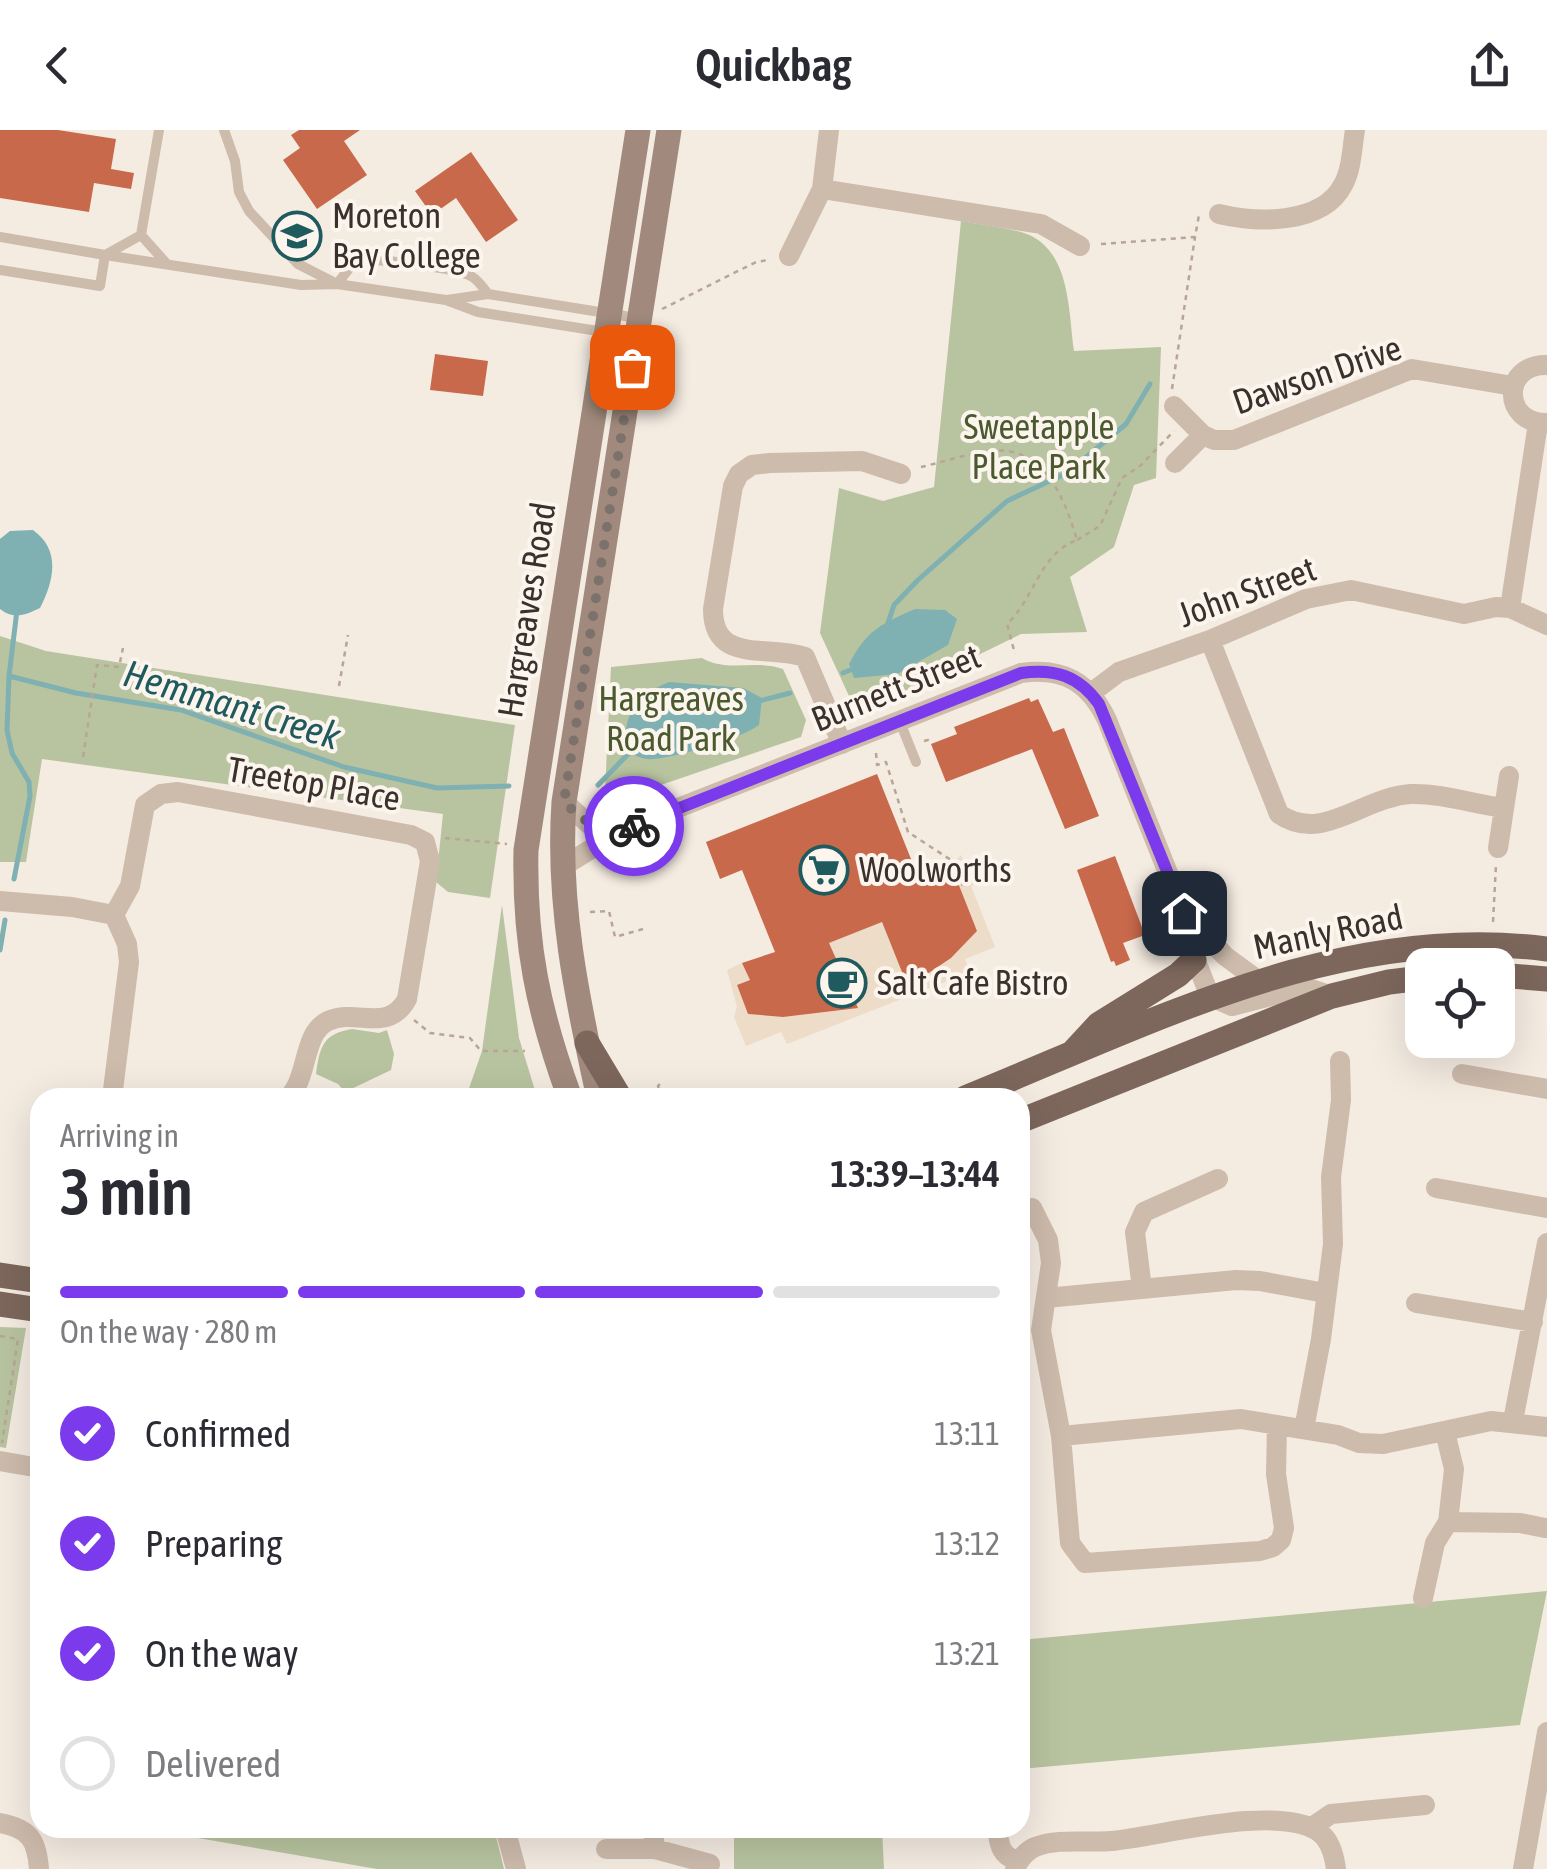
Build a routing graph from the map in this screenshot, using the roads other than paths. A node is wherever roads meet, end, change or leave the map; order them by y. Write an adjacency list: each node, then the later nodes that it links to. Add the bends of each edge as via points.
1 (158, 130): 9 (lane)
2 (224, 130): 16 (lane, via 249,211 298,264)
3 (638, 130): 20 (main road, Hargreaves Road)
4 (669, 130): 19 (main road, Hargreaves Road)
5 (829, 130): 7 (street)
6 (1354, 130): 8 (street, via 1342,188 1324,206 1249,221)
7 (822, 189): 11 (street, via 1041,224); 13 (street)
8 (1220, 214)
9 (141, 235): 12 (lane); 14 (lane)
10 (0, 238): 12 (lane)
11 (1080, 246)
12 (105, 256): 14 (lane); 15 (lane, via 100,286)
13 (789, 256)
14 (166, 263): 16 (lane, via 302,285)
15 (0, 270)
16 (337, 284): 17 (lane, via 355,261 373,259 470,276); 18 (lane)
17 (488, 294): 18 (lane); 20 (lane)
18 (446, 300): 20 (lane, via 478,312)
19 (646, 322): 20 (lane); 20 (lane); 36 (main road, Hargreaves Road)
20 (608, 323): 58 (main road, Hargreaves Road, via 526,850 531,962)
21 (1546, 361): 22 (street, via 1527,368)
22 (1513, 386): 24 (street, via 1517,410); 25 (street, Dawson Drive, via 1412,369 1234,440)
23 (1174, 406): 25 (street)
24 (1542, 423): 28 (street)
25 (1203, 435): 26 (street)
26 (1175, 462)
27 (901, 474): 33 (street, via 862,461 770,463 752,466 732,486 713,627 737,649 787,650 806,658)
28 (1510, 608): 29 (street); 30 (street, John Street, via 1464,614 1351,590 1306,599)
29 (1547, 625)
30 (1210, 640): 31 (street, John Street, via 1118,672); 37 (street, via 1279,814 1294,824 1317,825 1387,797 1416,794)
31 (1092, 693): 32 (street, Burnett Street, via 1076,679 1039,670); 42 (street)
32 (900, 722): 33 (street, Burnett Street); 34 (lane)
33 (842, 744): 38 (street, Burnett Street)
34 (916, 762)
35 (1509, 776): 37 (street)
36 (564, 802): 38 (street, via 590,825); 40 (main road, Hargreaves Road)
37 (1503, 808): 39 (street)
38 (622, 830): 40 (street, Burnett Street)
39 (1498, 848)
40 (562, 866): 52 (main road, Hargreaves Road)
41 (0, 901): 43 (street)
42 (1184, 913): 45 (street); 49 (street)
43 (114, 915): 56 (street, via 129,962); 57 (street, Treetop Place, via 130,886 145,805 161,794 178,792 425,842 430,861 402,1010 377,1021 341,1017 323,1023)
44 (1547, 949): 49 (main road, Manly Road, via 1456,944 1373,952)
45 (1194, 960): 51 (street); 53 (main road, via 1099,1024)
46 (1515, 976): 47 (main road)
47 (1547, 979)
48 (1405, 980): 50 (main road, Manly Road)
49 (1259, 981): 51 (main road, Manly Road)
50 (1332, 996): 51 (street, via 1305,987 1243,1005); 63 (main road, Manly Road)
51 (1214, 998): 53 (main road, Manly Road)
52 (587, 1043): 59 (main road, Hargreaves Road); 60 (main road)
53 (1071, 1055): 61 (main road, Manly Road)
54 (1340, 1061): 72 (street)
55 (1462, 1074): 62 (street)
56 (113, 1088)
57 (298, 1088)
58 (566, 1088)
59 (598, 1088)
60 (614, 1088)
61 (990, 1088)
62 (1547, 1090)
63 (1030, 1117)
64 (1218, 1179): 71 (street, via 1144,1212 1135,1232)
65 (1436, 1188): 67 (street)
66 (1032, 1208): 73 (street, via 1048,1240)
67 (1547, 1208)
68 (1547, 1242): 77 (street)
69 (0, 1274): 70 (main road)
70 (30, 1279)
71 (1142, 1289): 72 (street, via 1236,1280); 73 (street)
72 (1325, 1293): 81 (street)
73 (1046, 1298): 83 (street, via 1040,1330)
74 (1416, 1302): 77 (street)
75 (0, 1304): 76 (main road)
76 (30, 1308)
77 (1532, 1322): 78 (street)
78 (1512, 1420): 80 (street); 82 (street)
79 (1277, 1425): 81 (street); 83 (street, via 1241,1418); 83 (street, via 1280,1540 1260,1551 1085,1563 1070,1544)
80 (1547, 1426)
81 (1304, 1429): 82 (street, via 1383,1444)
82 (1445, 1432): 86 (street, via 1454,1468)
83 (1061, 1436)
84 (1, 1452): 85 (street)
85 (30, 1464)
86 (1448, 1522): 87 (street); 88 (street, via 1435,1544)
87 (1545, 1528)
88 (1423, 1598)
89 (1547, 1732): 104 (street)
90 (1425, 1805): 93 (street, via 1330,1814)
91 (0, 1823): 92 (street)
92 (30, 1824)
93 (1312, 1827): 100 (street, via 1207,1825 1111,1841 1048,1843 1031,1848); 103 (street, via 1332,1848)
94 (36, 1838): 101 (street)
95 (508, 1838): 102 (street)
96 (654, 1838): 98 (street); 99 (street)
97 (998, 1838): 100 (street)
98 (606, 1849)
99 (710, 1864)
100 (1017, 1865)
101 (40, 1869)
102 (516, 1869)
103 (1336, 1869)
104 (1523, 1869)

